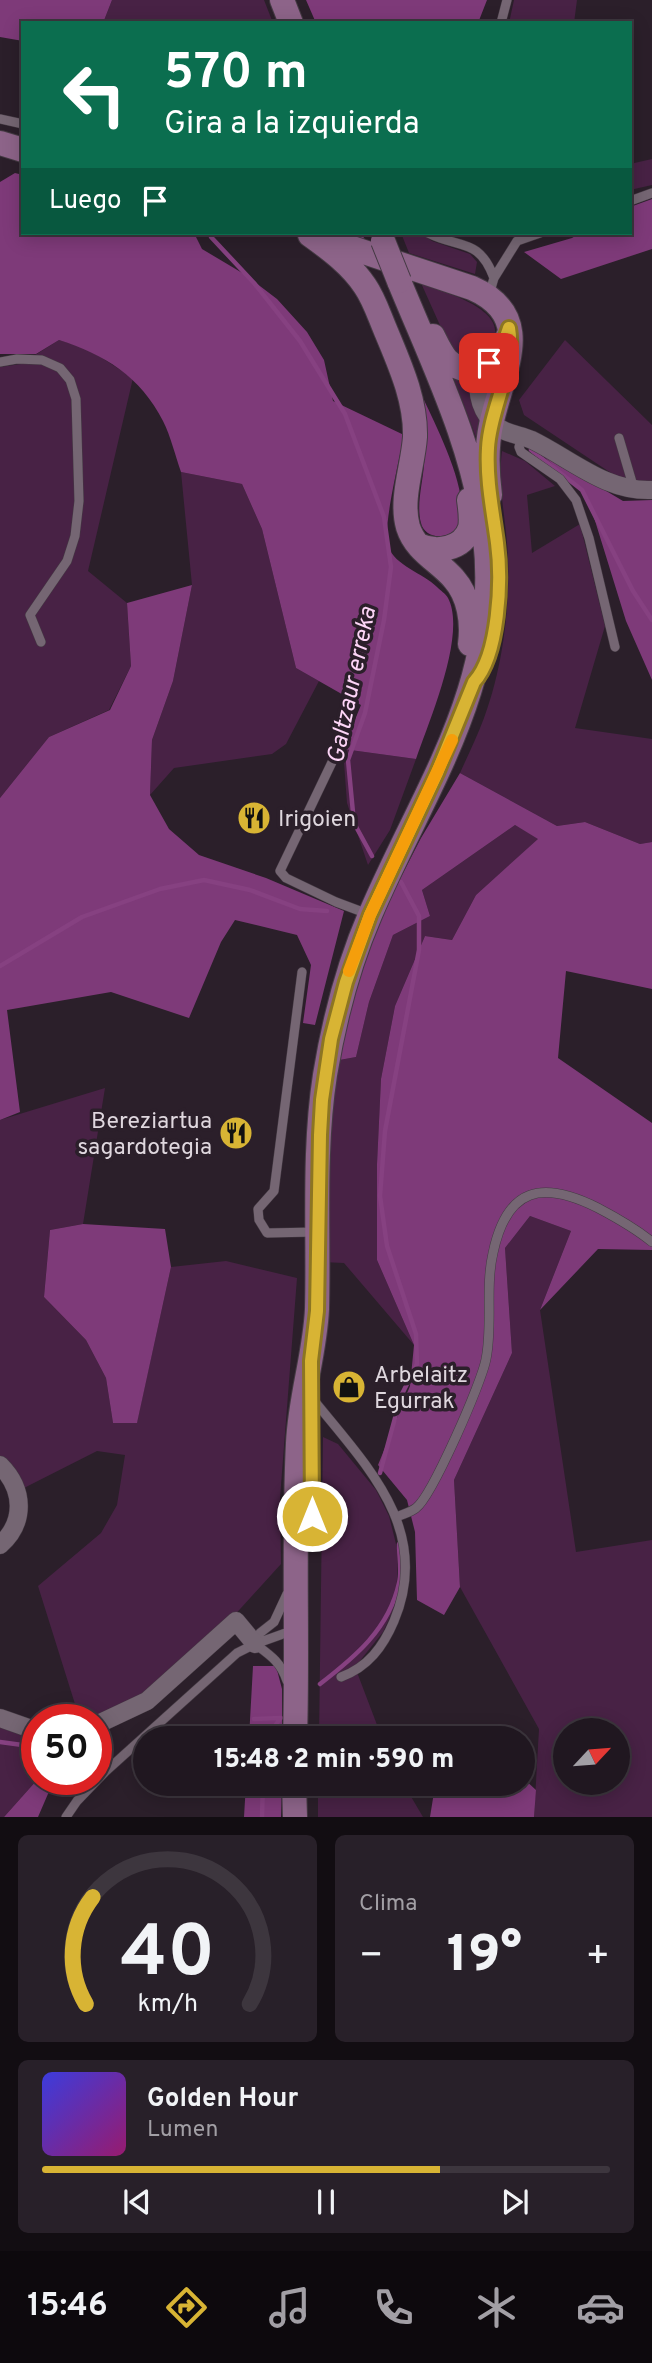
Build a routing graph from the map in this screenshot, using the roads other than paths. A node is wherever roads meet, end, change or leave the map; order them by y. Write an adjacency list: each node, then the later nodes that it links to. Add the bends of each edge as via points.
1 (282, 0): 3 (main road)
2 (506, 0): 4 (lane)
3 (290, 21)
4 (501, 21)
5 (0, 118): 6 (lane)
6 (21, 123)
7 (0, 143): 8 (main road)
8 (21, 149)
9 (652, 194): 10 (lane)
10 (632, 200)
11 (308, 235): 14 (main road)
12 (435, 235): 15 (lane, via 471,246 485,260)
13 (534, 235): 15 (lane, via 517,241)
14 (376, 258): 15 (main road, via 463,285); 18 (main road, via 447,360); 23 (main road, via 370,304 403,374 413,416 407,519); 23 (main road, via 454,447 469,500 471,526 461,540 441,550); 26 (main road, via 466,446 481,506 488,584)
15 (491, 287): 16 (main road)
16 (509, 328): 18 (main road, via 502,348); 19 (main road, via 511,349)
17 (0, 362): 24 (lane, via 42,360 60,368 71,380 76,399 79,501 75,536 67,561 30,615)
18 (478, 370): 19 (street); 20 (street, via 479,398)
19 (498, 397): 20 (main road); 20 (street, via 513,427)
20 (509, 431): 22 (street, via 617,486); 25 (lane, via 521,452 560,479 576,500); 26 (main road, via 488,448 498,547 497,610 488,657)
21 (619, 438): 22 (lane)
22 (643, 490)
23 (418, 545): 28 (main road, via 455,580 472,624 465,671 441,738)
24 (41, 642)
25 (615, 647)
26 (474, 682): 28 (main road)
27 (334, 758): 29 (lane, via 280,871 286,878)
28 (437, 773): 29 (main road)
29 (370, 915): 31 (main road, via 343,992 325,1075)
30 (302, 972): 31 (lane, via 274,1191 258,1209 267,1233)
31 (316, 1232): 33 (main road, via 317,1311)
32 (652, 1242): 37 (lane, via 588,1203 554,1192 536,1192 506,1214 492,1254 486,1360 452,1446 418,1507)
33 (311, 1361): 34 (main road); 39 (main road, via 298,1439)
34 (312, 1398): 35 (main road); 37 (lane, via 369,1469)
35 (312, 1460): 39 (main road); 48 (main road)
36 (0, 1465): 38 (street, via 16,1485 19,1499 15,1527)
37 (397, 1517): 41 (lane, via 406,1567 404,1598 371,1660)
38 (0, 1545)
39 (295, 1628): 40 (lane); 40 (lane, via 260,1633); 46 (main road); 47 (main road)
40 (254, 1644): 43 (street, via 236,1621 147,1701); 45 (lane, via 283,1668); 49 (lane, via 237,1653 116,1762)
41 (341, 1677)
42 (0, 1718): 44 (street)
43 (112, 1718)
44 (21, 1725)
45 (289, 1726)
46 (295, 1726)
47 (301, 1726)
48 (310, 1726)
49 (66, 1817)

